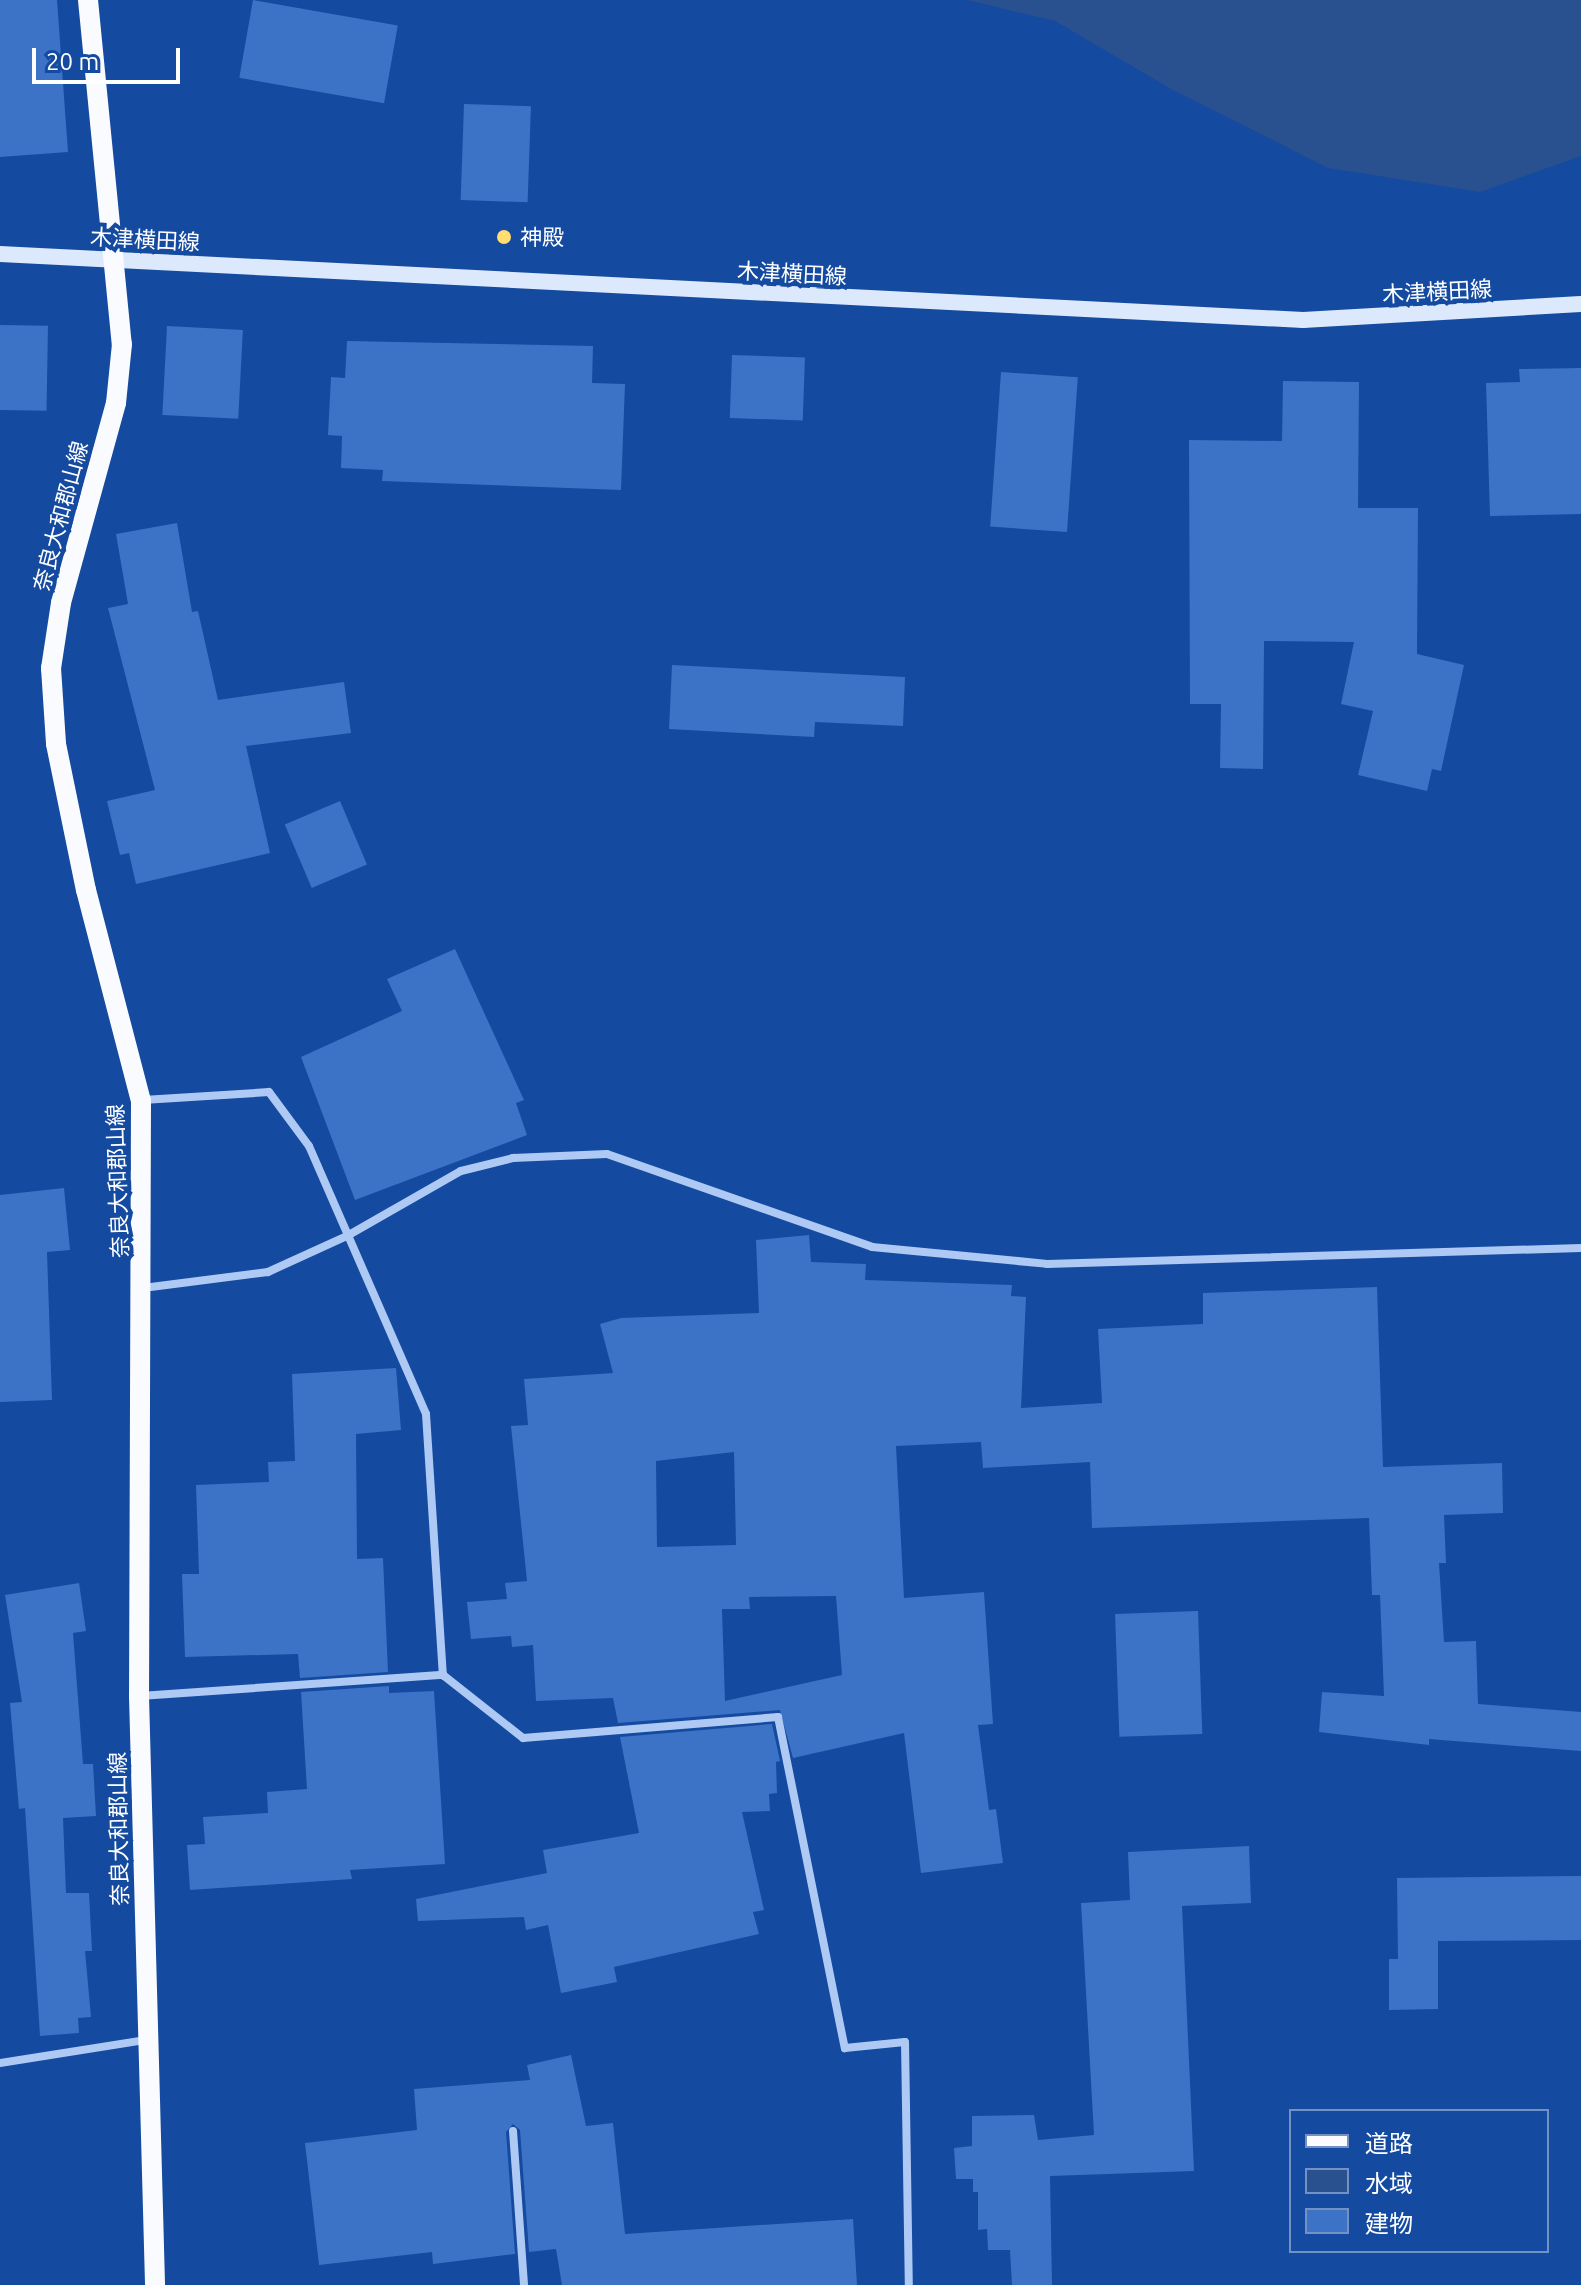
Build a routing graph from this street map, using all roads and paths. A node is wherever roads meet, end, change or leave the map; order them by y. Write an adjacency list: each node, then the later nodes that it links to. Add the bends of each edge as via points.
1 (88, 0): 3 (main road, 奈良大和郡山線)
2 (0, 254): 3 (main road, 木津横田線)
3 (115, 259): 4 (main road, 木津横田線, via 1303,320); 5 (main road, 奈良大和郡山線, via 122,344 116,403 61,603 51,668 56,744 86,890)
4 (1581, 304)
5 (141, 1101): 6 (street, via 269,1092 309,1146); 8 (main road, 奈良大和郡山線)
6 (347, 1236): 7 (street, via 461,1171 513,1158 607,1154 872,1247 1032,1263); 8 (street, via 268,1272); 9 (street, via 426,1414)
7 (1581, 1248)
8 (143, 1288): 10 (main road, 奈良大和郡山線)
9 (443, 1675): 10 (street); 16 (street, via 523,1738 778,1717 845,2048 905,2042)
10 (139, 1696): 11 (main road, 奈良大和郡山線)
11 (147, 2040): 12 (street); 14 (main road, 奈良大和郡山線)
12 (0, 2063)
13 (513, 2131): 15 (street)
14 (155, 2285)
15 (524, 2285)
16 (909, 2285)

